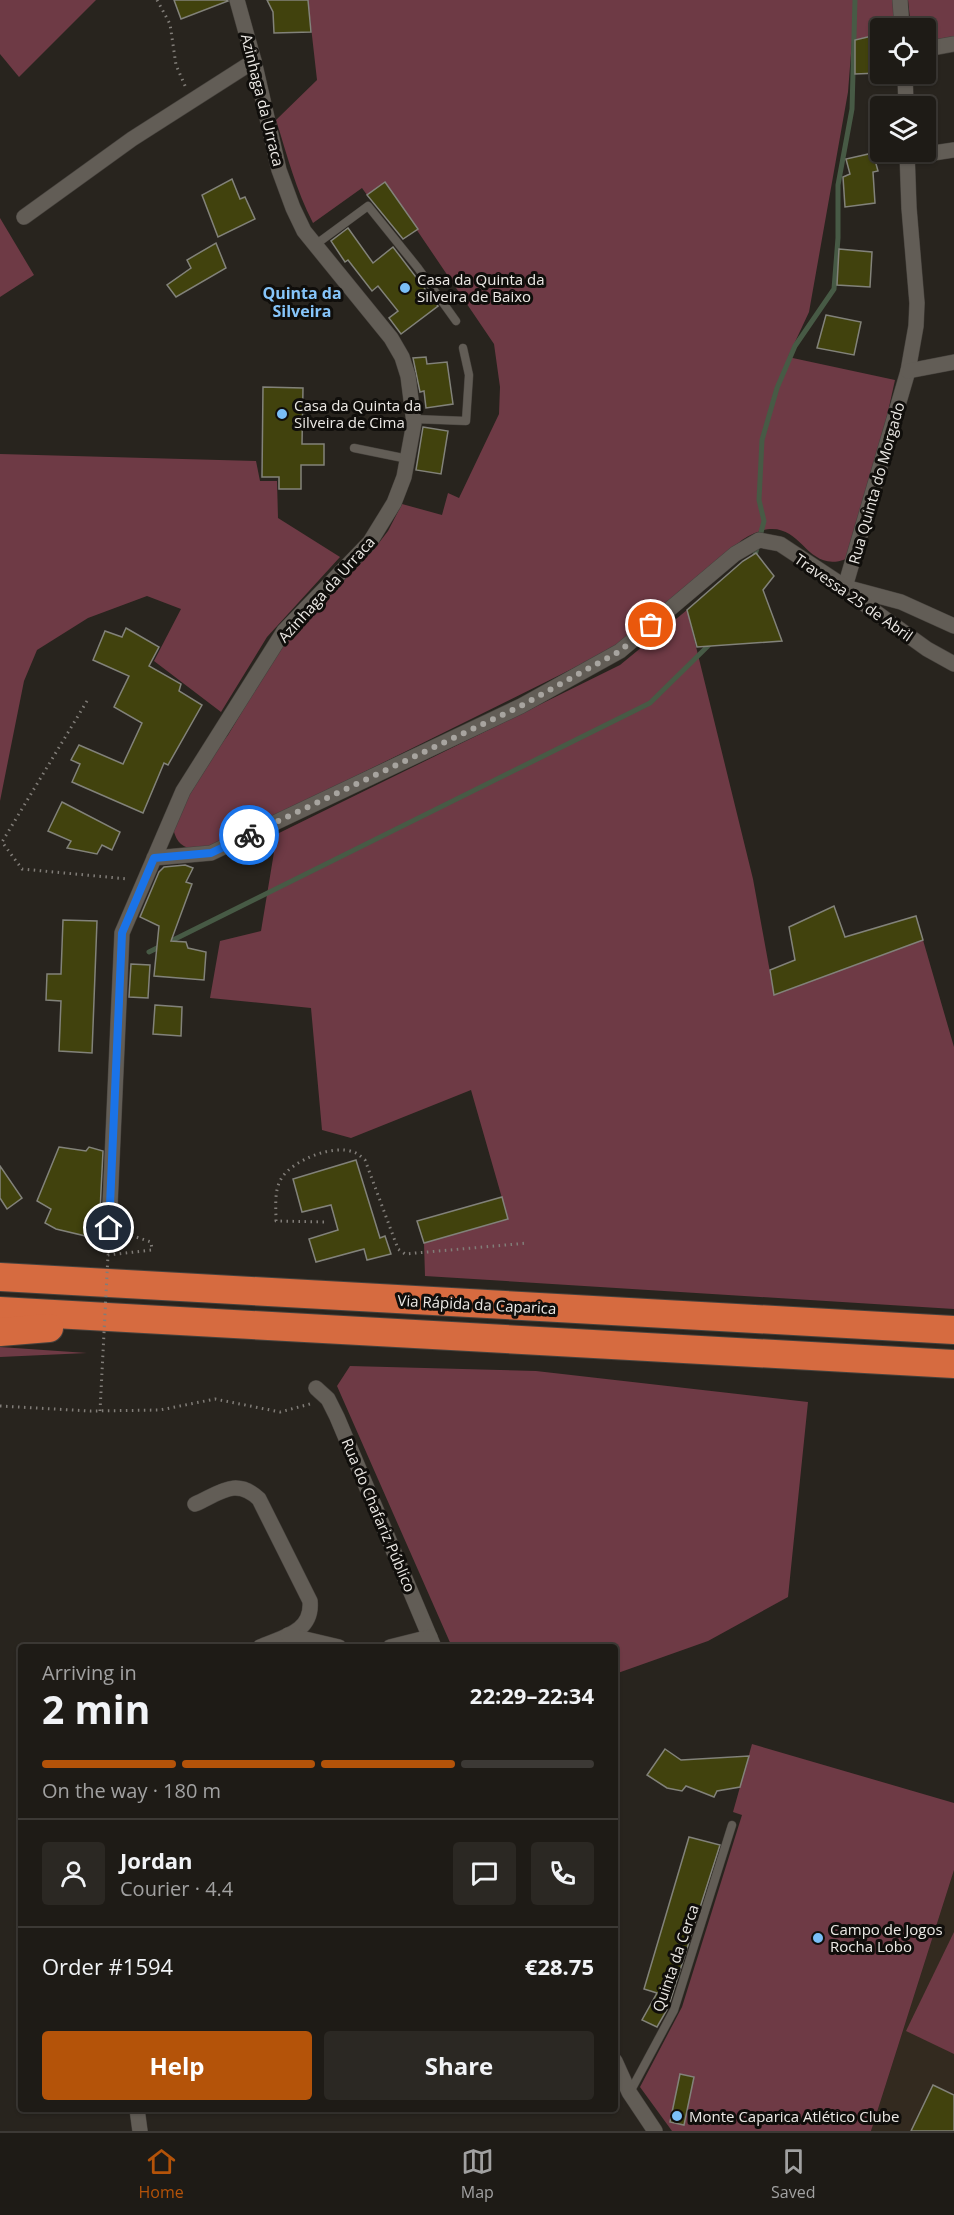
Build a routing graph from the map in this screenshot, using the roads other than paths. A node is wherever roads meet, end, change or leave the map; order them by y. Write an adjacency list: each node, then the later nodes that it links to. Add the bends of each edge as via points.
1 (237, 0): 6 (street, Azinhaga da Urraca)
2 (900, 0): 3 (street)
3 (901, 18)
4 (954, 44): 5 (street)
5 (936, 47)
6 (254, 61): 10 (street, via 132,139); 11 (street, Azinhaga da Urraca, via 279,170 300,223)
7 (954, 150): 8 (street)
8 (936, 152)
9 (907, 162): 15 (street, Rua Quinta do Morgado, via 917,303)
10 (24, 217)
11 (315, 244): 12 (lane, via 368,206); 16 (street, Azinhaga da Urraca, via 402,357)
12 (456, 321)
13 (463, 348): 16 (lane, via 469,375 466,421)
14 (954, 362): 15 (street)
15 (908, 371): 19 (street, Rua Quinta do Morgado)
16 (414, 419): 18 (street, Azinhaga da Urraca)
17 (354, 447): 18 (lane)
18 (408, 459): 22 (street, Azinhaga da Urraca, via 384,521 344,571 284,631 183,791)
19 (845, 587): 20 (street, via 901,602); 21 (street, Travessa 25 de Abril, via 927,649); 22 (street, Travessa 25 de Abril, via 780,544 759,540 735,555 620,651 521,706 211,853)
20 (954, 626)
21 (954, 664)
22 (154, 858): 23 (street, Azinhaga da Urraca, via 122,933)
23 (109, 1228)
24 (0, 1277): 27 (highway, Via Rápida da Caparica)
25 (0, 1311): 26 (highway)
26 (149, 1319): 28 (highway); 29 (highway)
27 (954, 1330)
28 (0, 1332)
29 (954, 1364)
30 (316, 1388): 33 (street, Rua do Chafariz Público, via 328,1399)
31 (195, 1504): 32 (street, via 229,1488 242,1487 259,1499 310,1601 304,1626)
32 (288, 1635): 34 (street); 35 (street)
33 (432, 1642): 36 (street)
34 (267, 1644)
35 (326, 1644)
36 (415, 1644)
37 (732, 1825): 40 (lane, Quinta da Cerca, via 674,2010)
38 (618, 2067): 40 (street)
39 (618, 2083): 40 (street)
40 (630, 2092): 43 (street)
41 (137, 2112): 42 (street)
42 (140, 2131)
43 (655, 2131)

